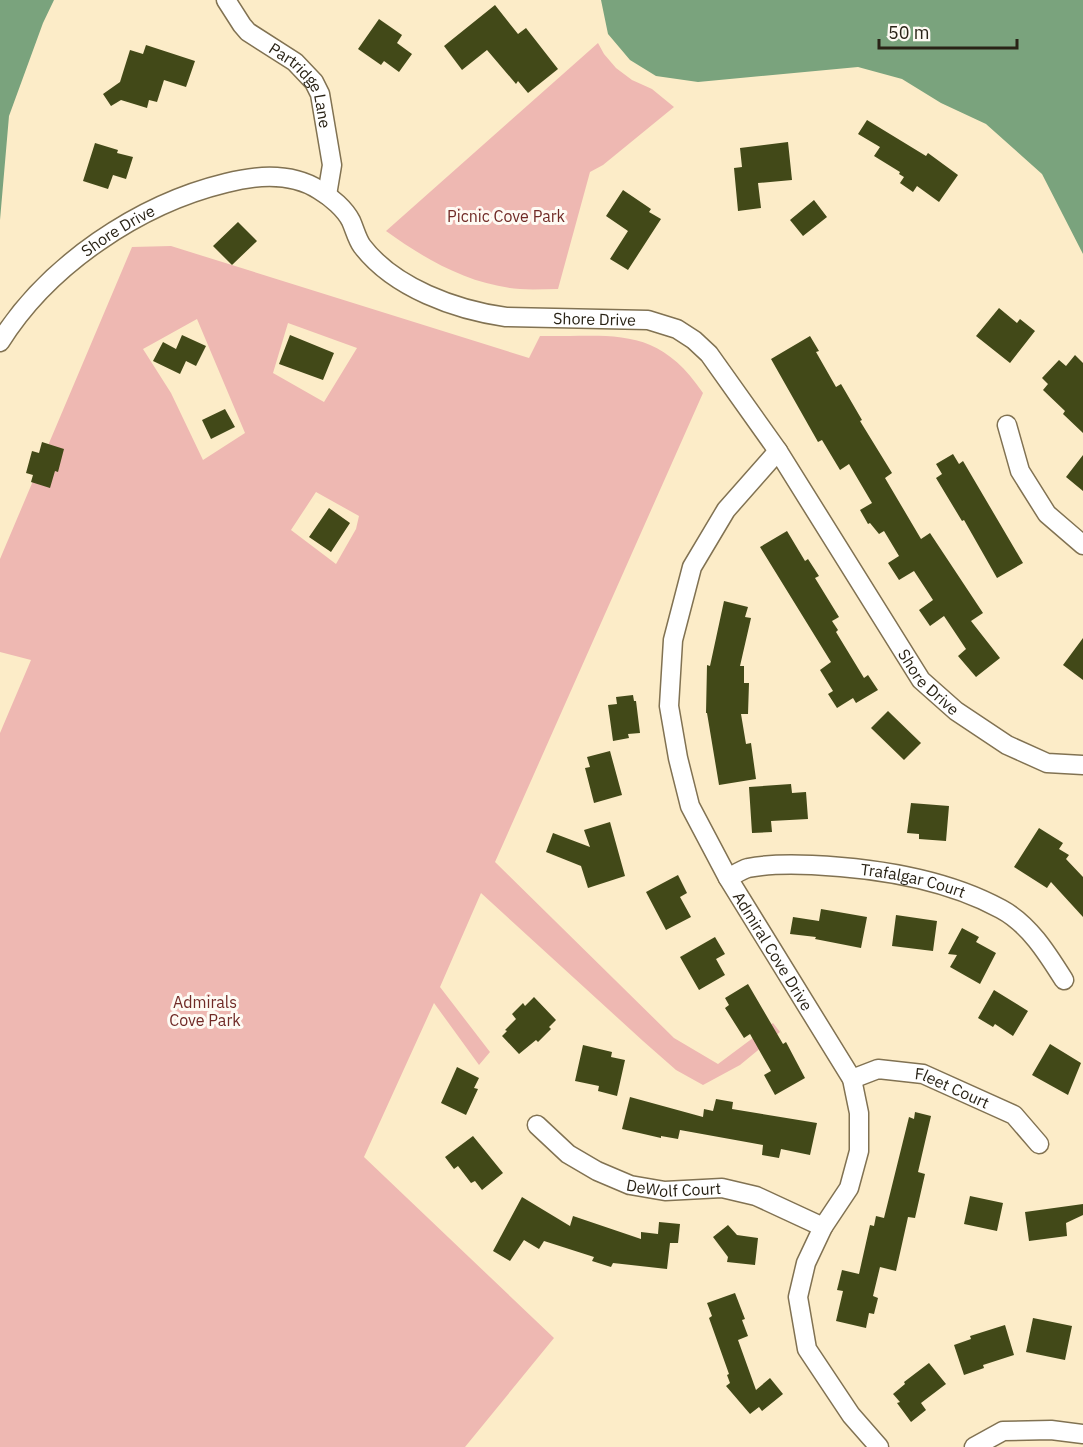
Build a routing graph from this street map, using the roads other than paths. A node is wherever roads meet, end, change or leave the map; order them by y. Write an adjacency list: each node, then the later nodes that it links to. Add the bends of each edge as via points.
1 (226, 0): 2 (street, Partridge Lane, via 248,32 295,62 318,88 332,165)
2 (327, 195): 3 (street, Shore Drive, via 301,182 260,176 216,185 164,204 114,231 72,262 12,322); 5 (street, Shore Drive, via 348,216 359,242 371,257 418,290 450,304 506,317 648,320 677,329 709,354)
3 (0, 342)
4 (1007, 425): 6 (street, via 1020,471 1047,514)
5 (778, 451): 7 (street, Shore Drive, via 921,680 956,711 1007,745 1047,763); 8 (street, Admiral Cove Drive, via 726,510 692,567 673,640 669,706 678,758 690,806)
6 (1083, 544)
7 (1083, 765)
8 (728, 878): 9 (street, Trafalgar Court, via 747,868 789,864 848,867 957,890 1003,910 1037,939); 10 (street, Admiral Cove Drive)
9 (1064, 980)
10 (852, 1079): 12 (street, Fleet Court, via 878,1069 923,1074 1014,1115); 13 (street, Admiral Cove Drive, via 859,1113 859,1151 849,1188)
11 (537, 1125): 13 (street, DeWolf Court, via 568,1154 630,1185 665,1191 722,1188 756,1197)
12 (1039, 1144)
13 (823, 1227): 16 (street, Admiral Cove Drive, via 806,1263 798,1297 807,1348 850,1415)
14 (1083, 1434): 15 (street)
15 (1051, 1439): 17 (street, via 1003,1431)
16 (879, 1447)
17 (974, 1447)

